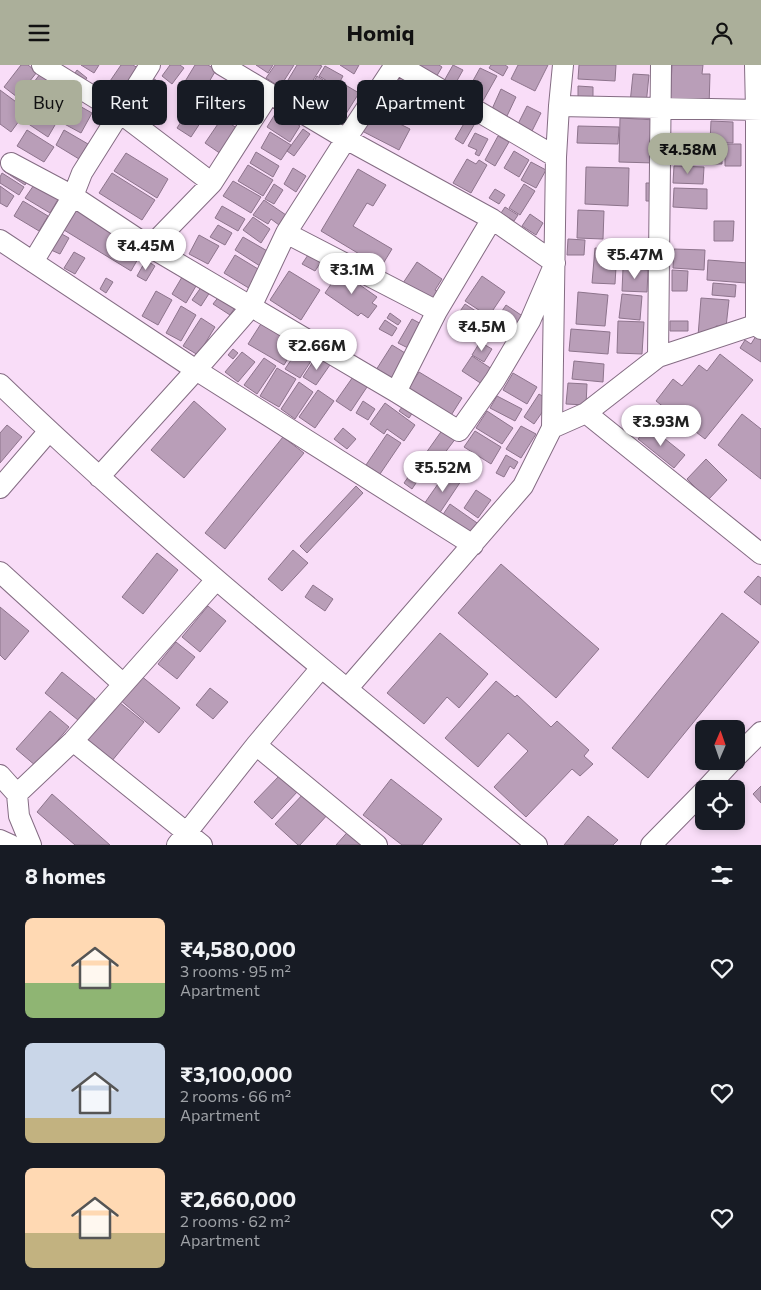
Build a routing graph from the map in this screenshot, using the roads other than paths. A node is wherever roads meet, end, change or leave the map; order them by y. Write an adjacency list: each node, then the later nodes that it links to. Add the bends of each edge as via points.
1 (42, 65): 11 (street)
2 (150, 65): 9 (street)
3 (222, 65): 10 (street)
4 (395, 65): 17 (street)
5 (400, 65): 18 (street)
6 (563, 65): 12 (street)
7 (661, 65): 13 (street)
8 (755, 65): 14 (street)
9 (141, 80)
10 (269, 94): 17 (street); 20 (street)
11 (92, 96)
12 (559, 107): 13 (street); 18 (street)
13 (660, 107): 14 (street); 31 (street)
14 (759, 110): 30 (street)
15 (112, 125): 21 (street, via 82,173)
16 (136, 125): 20 (street)
17 (346, 139): 22 (street); 23 (street)
18 (556, 157): 27 (street)
19 (11, 163): 21 (street)
20 (212, 183): 25 (street)
21 (73, 196): 25 (street); 26 (street)
22 (492, 219): 27 (street); 29 (street)
23 (286, 233): 28 (street); 29 (street)
24 (0, 240): 26 (street)
25 (150, 247): 28 (street)
26 (33, 263): 32 (street)
27 (555, 263): 34 (street, via 530,321 495,380 459,431); 36 (street)
28 (250, 307): 32 (street); 34 (street)
29 (437, 311): 34 (street)
30 (759, 326): 31 (street)
31 (658, 357): 35 (street)
32 (196, 370): 38 (street); 40 (street)
33 (0, 384): 37 (street)
34 (396, 392)
35 (586, 413): 36 (street); 41 (street)
36 (552, 427): 40 (street, via 522,486)
37 (49, 431): 38 (street); 39 (street)
38 (99, 477): 43 (street)
39 (0, 487)
40 (473, 545): 46 (street)
41 (761, 555)
42 (0, 572): 45 (street)
43 (216, 580): 44 (street); 45 (street)
44 (321, 668): 46 (street); 49 (street)
45 (122, 684): 48 (street)
46 (346, 689): 61 (street)
47 (761, 732): 50 (street)
48 (73, 741): 54 (street); 57 (street)
49 (256, 745): 57 (street); 60 (street)
50 (745, 748)
51 (724, 770): 53 (street)
52 (0, 775): 54 (street)
53 (714, 780)
54 (17, 795): 59 (street, via 19,816)
55 (695, 800): 62 (street)
56 (0, 840): 58 (street)
57 (189, 841)
58 (11, 845)
59 (31, 845)
60 (377, 845)
61 (538, 845)
62 (651, 845)

